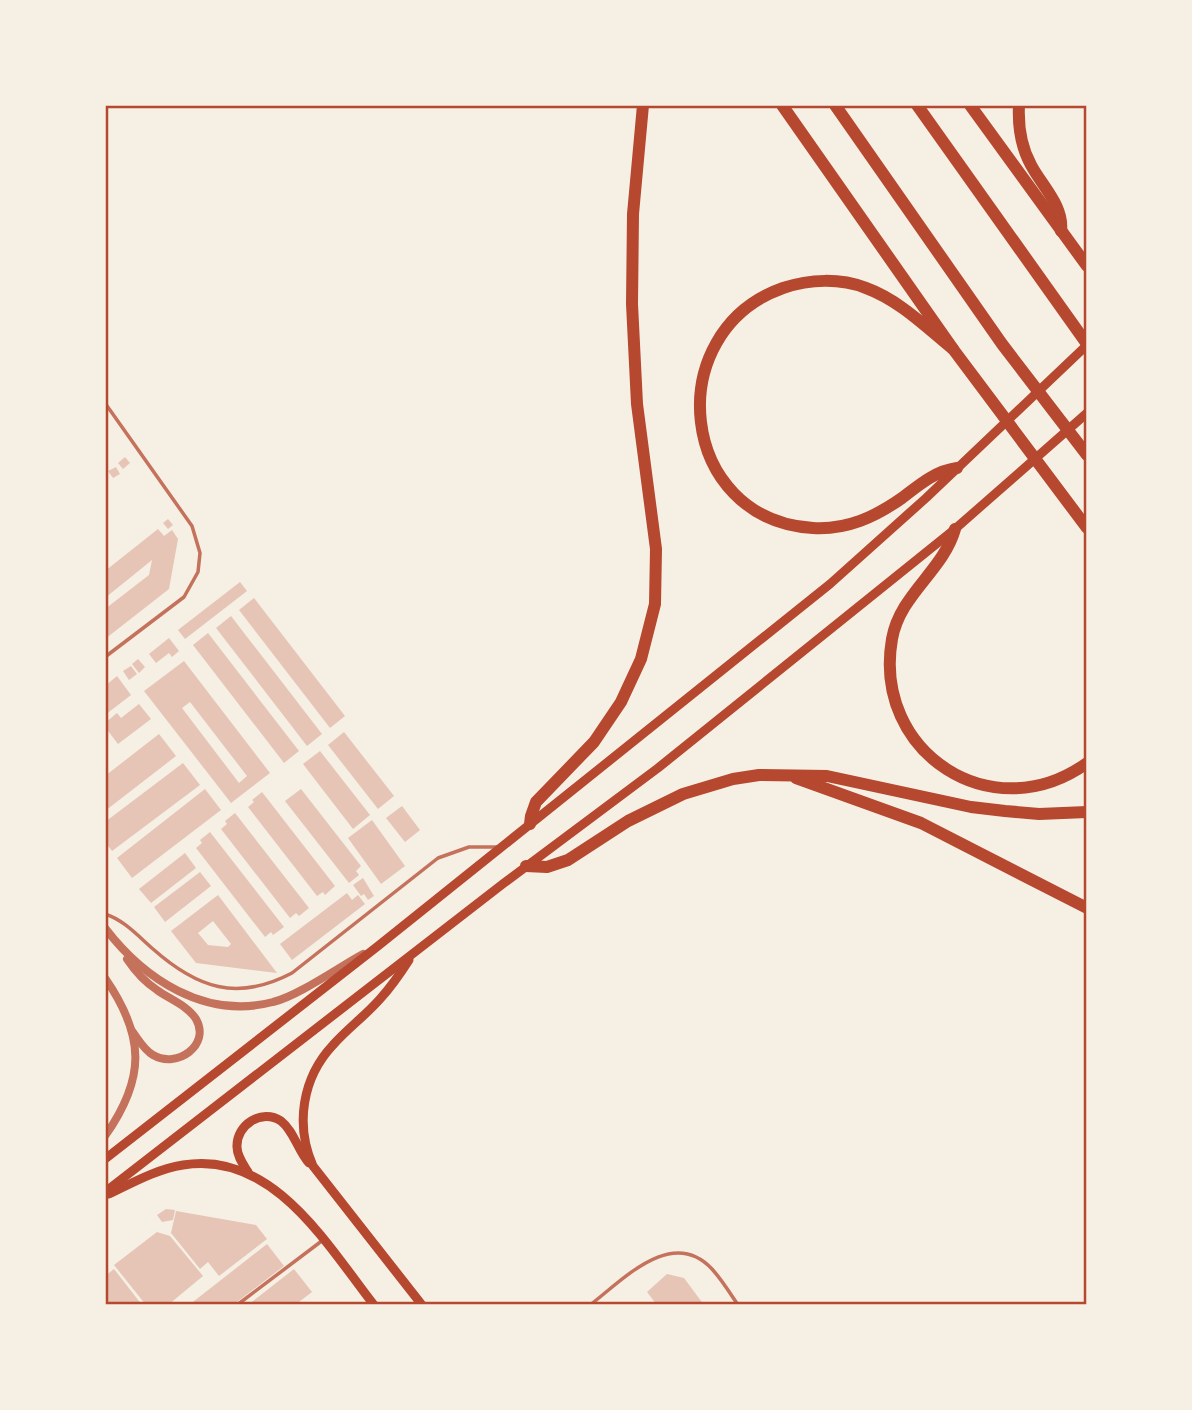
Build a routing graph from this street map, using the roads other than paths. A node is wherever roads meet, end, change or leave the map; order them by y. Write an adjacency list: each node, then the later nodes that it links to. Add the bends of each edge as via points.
1 (643, 105): 21 (highway, via 633,214 632,304 638,404 656,549 654,604 641,659 621,702 594,742 536,802)
2 (782, 105): 10 (highway)
3 (835, 105): 13 (highway, via 1002,344)
4 (917, 105): 9 (highway)
5 (970, 105): 7 (highway)
6 (1019, 105): 7 (highway, via 1023,146 1059,210)
7 (1061, 231): 8 (highway)
8 (1087, 266)
9 (1087, 344): 14 (main road)
10 (953, 349): 14 (highway, via 888,298 865,288 842,281 792,285 768,293 727,326 712,347 699,401 701,430 722,479 756,511 795,526 858,523 933,475); 15 (highway)
11 (105, 403): 17 (lane, via 192,526 201,553 198,572 184,597)
12 (1087, 413): 16 (main road)
13 (1087, 455)
14 (957, 468): 21 (main road, via 830,584)
15 (1087, 528)
16 (955, 529): 18 (highway, via 946,553 901,612 893,635 890,685 908,733 945,769 996,787 1024,788 1055,781); 23 (main road, via 658,768)
17 (105, 657)
18 (1087, 763)
19 (785, 774): 20 (highway, via 827,776 971,807); 23 (highway, via 733,779 683,794 628,821 568,860 547,867); 24 (highway, via 920,823)
20 (1087, 812)
21 (530, 824): 22 (main road)
22 (501, 847): 25 (lane, via 469,847 438,858 292,973 250,988 220,988 191,978 122,922); 27 (main road)
23 (526, 866): 29 (main road)
24 (1087, 908)
25 (105, 914)
26 (105, 928): 28 (street)
27 (378, 946): 28 (street, via 282,999 241,1006 209,1003 179,993); 33 (main road)
28 (120, 948): 31 (street, via 141,977 196,1019 198,1032 191,1051 174,1060 147,1051)
29 (413, 954): 34 (main road, via 394,983 333,1045 313,1075 303,1122); 36 (main road)
30 (105, 978): 31 (street)
31 (132, 1031): 32 (street, via 135,1077)
32 (105, 1136)
33 (105, 1159)
34 (313, 1166): 35 (main road, via 282,1122 266,1117 244,1126 237,1142); 40 (main road)
35 (248, 1172): 36 (main road, via 207,1163 180,1165); 37 (main road, via 282,1196)
36 (105, 1194)
37 (323, 1240): 38 (lane); 39 (main road)
38 (237, 1305)
39 (374, 1305)
40 (422, 1305)
41 (590, 1305): 42 (lane, via 656,1256 680,1253 711,1268)
42 (738, 1305)

